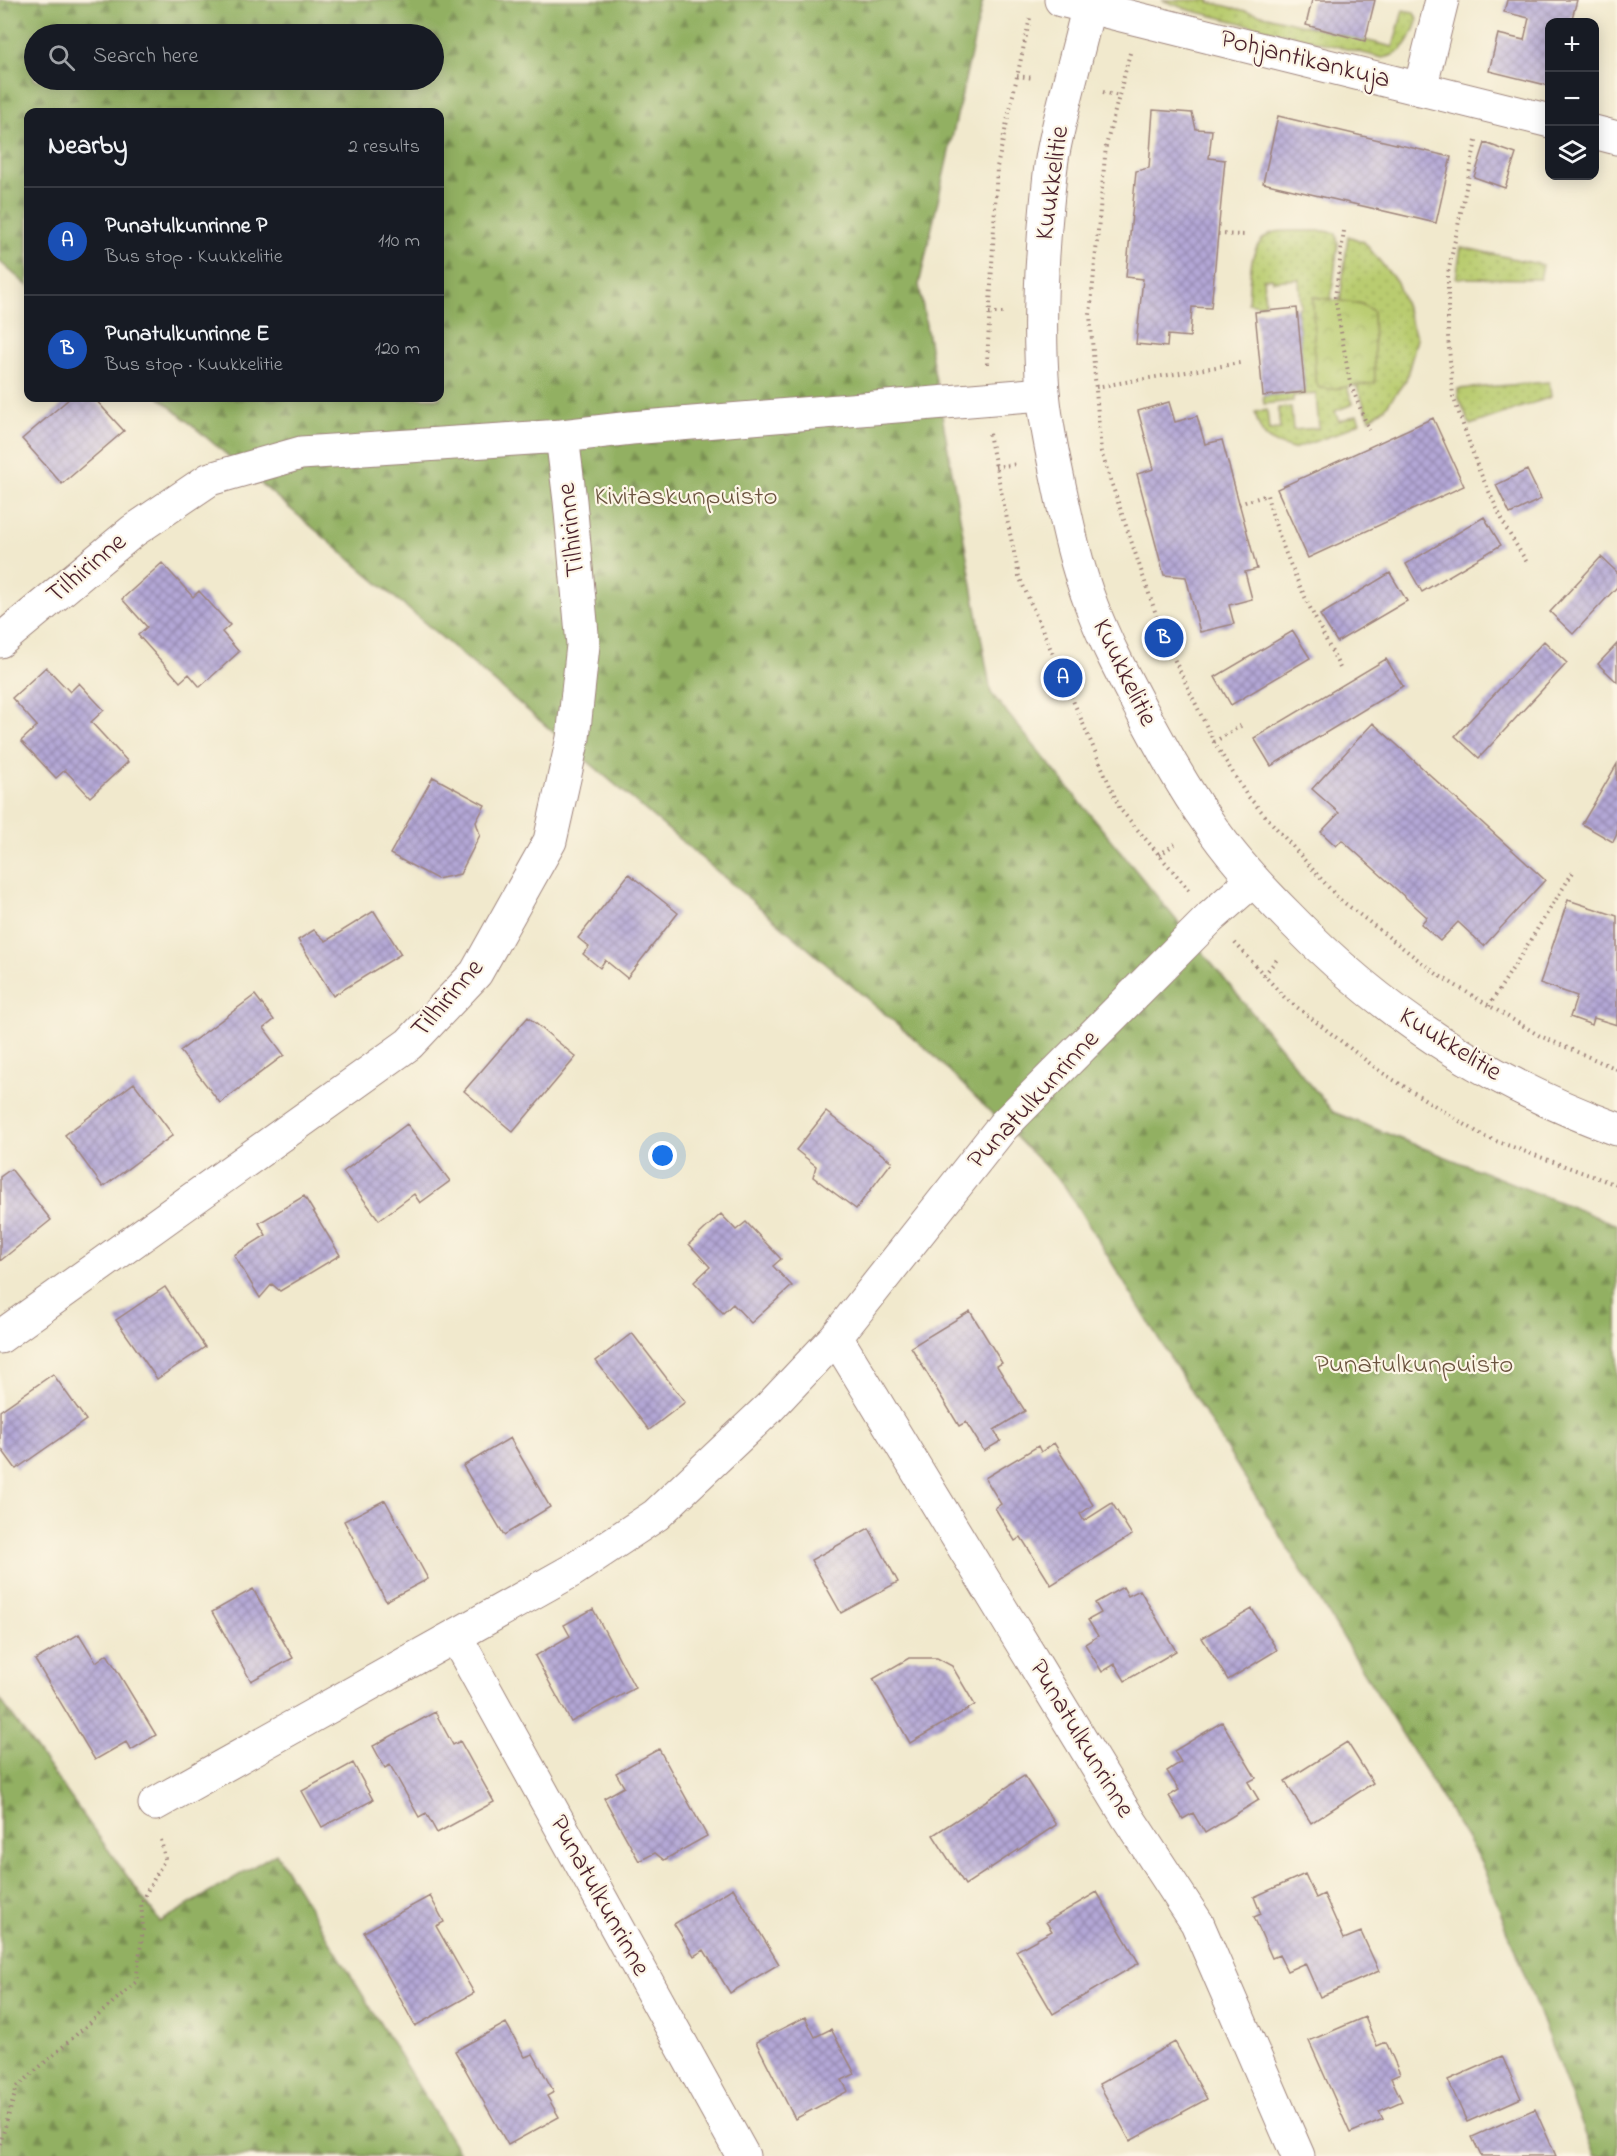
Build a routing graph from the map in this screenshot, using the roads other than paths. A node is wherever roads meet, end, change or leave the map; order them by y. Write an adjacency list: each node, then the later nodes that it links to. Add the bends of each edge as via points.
1 (1442, 0): 3 (street)
2 (1068, 4): 3 (street, Pohjantikankuja); 7 (street, Kuukkelitie, via 1044,233 1040,313)
3 (1420, 89): 4 (street, Pohjantikankuja)
4 (1545, 120)
5 (1599, 133): 6 (street)
6 (1617, 138)
7 (1043, 394): 8 (street, Tilhirinne); 10 (street, Kuukkelitie, via 1071,538 1092,608 1171,765 1207,822)
8 (562, 436): 9 (street, Tilhirinne, via 301,453 210,479 133,531); 12 (street, Tilhirinne, via 583,645 573,738 550,841 476,973 409,1044)
9 (0, 641)
10 (1252, 880): 11 (street, Kuukkelitie, via 1360,984 1421,1031 1517,1087); 13 (street, Punatulkunrinne, via 1211,916 1003,1126)
11 (1617, 1130)
12 (0, 1337)
13 (836, 1337): 14 (street, Punatulkunrinne, via 769,1408 656,1515 573,1570); 17 (street, Punatulkunrinne, via 1127,1816 1197,1923)
14 (456, 1637): 15 (street, Punatulkunrinne); 16 (street, Punatulkunrinne)
15 (155, 1804)
16 (743, 2156)
17 (1298, 2156)

